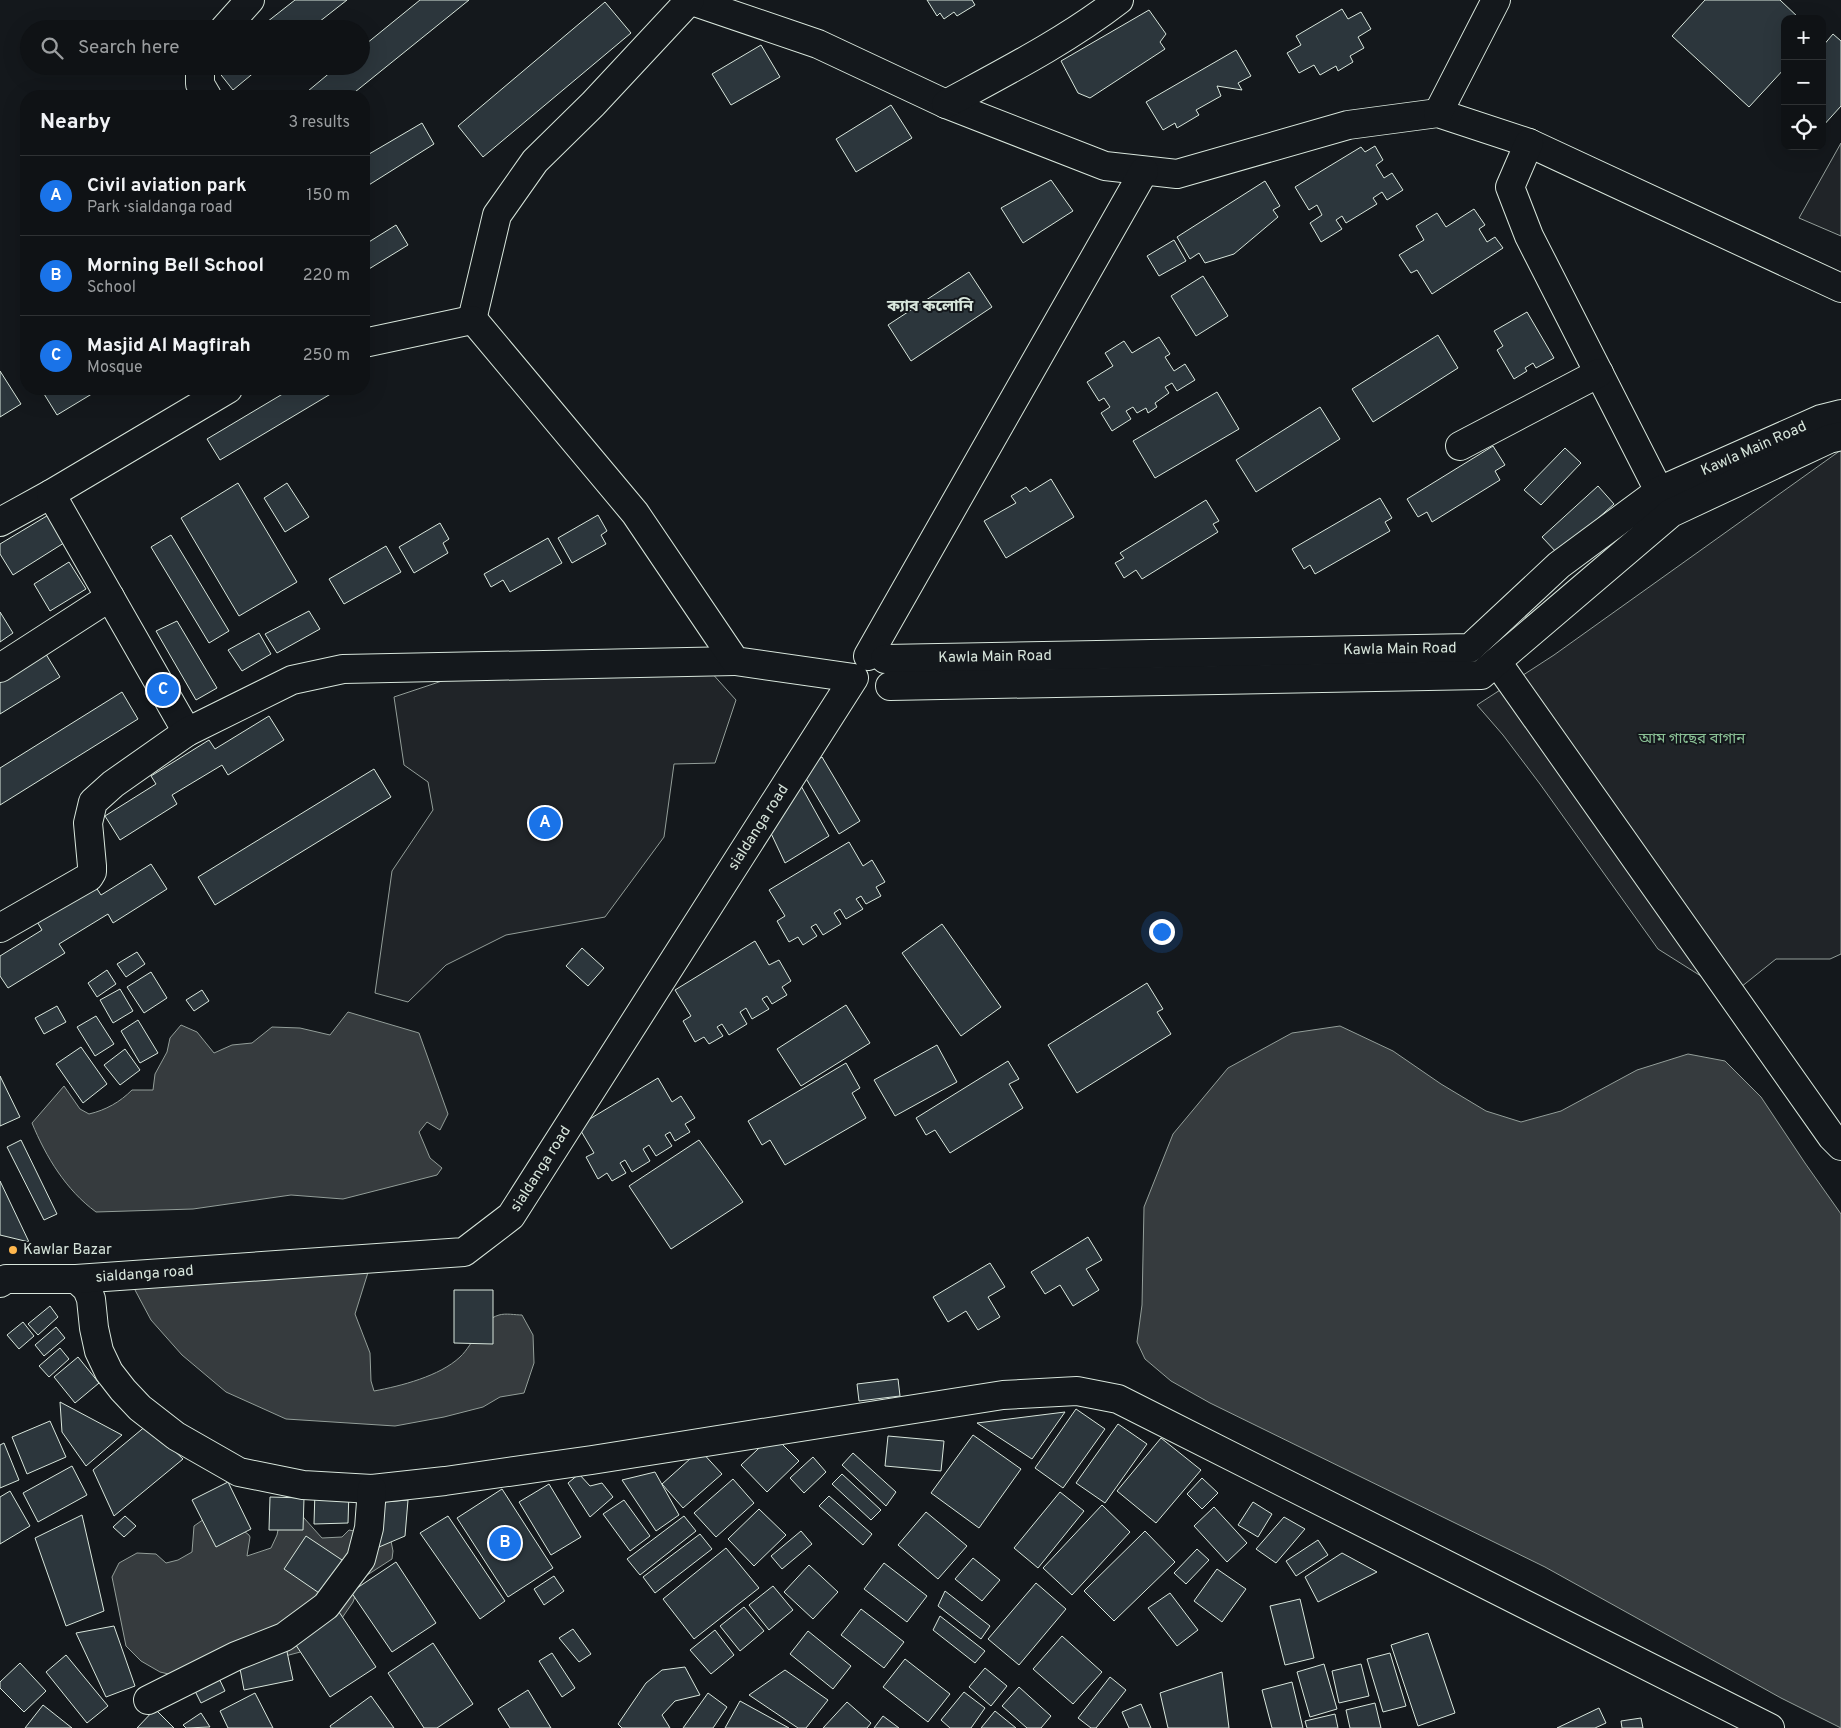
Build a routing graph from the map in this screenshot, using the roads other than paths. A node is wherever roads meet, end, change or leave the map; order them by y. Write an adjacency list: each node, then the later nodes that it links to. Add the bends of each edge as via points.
1 (250, 0): 5 (street)
2 (689, 0): 8 (street, via 818,44); 13 (street, via 593,104 535,160 497,215)
3 (1119, 0): 8 (street, via 1011,69)
4 (1496, 0): 9 (street)
5 (232, 20)
6 (200, 75): 7 (street)
7 (204, 90)
8 (946, 104): 11 (street, via 1105,166)
9 (1438, 113): 10 (street); 11 (street, via 1348,125 1177,174)
10 (1529, 143): 12 (street); 15 (street, via 1510,188 1529,236)
11 (1144, 171): 26 (street, sialdanga road)
12 (1841, 288)
13 (472, 320): 14 (street); 24 (street, via 635,513)
14 (370, 342)
15 (1599, 373): 19 (street); 20 (street)
16 (218, 395): 21 (street)
17 (1841, 414): 20 (street, Kawla Main Road, via 1821,419)
18 (1841, 436): 25 (street, Kawla Main Road, via 1671,513)
19 (1460, 446)
20 (1659, 491): 26 (street, Kawla Main Road, via 1559,565 1470,648)
21 (51, 494): 22 (street); 23 (street)
22 (0, 522)
23 (110, 597): 27 (street); 29 (street)
24 (735, 661): 26 (street); 29 (street, via 343,670 292,680)
25 (1497, 662): 28 (street, Kawla Main Road, via 1481,675); 31 (street)
26 (869, 665): 28 (street, via 889,663 893,674); 28 (street, Kawla Main Road, via 860,690 879,694); 33 (street, sialdanga road, via 511,1216 464,1252)
27 (0, 668)
28 (890, 686)
29 (187, 732): 30 (street, via 93,802 88,823 92,866 89,877)
30 (0, 928)
31 (1841, 1146)
32 (2, 1279): 33 (street, sialdanga road)
33 (76, 1279): 34 (street, via 87,1289 91,1299 99,1351 109,1372 140,1408 176,1436 239,1472 303,1485)
34 (372, 1489): 35 (street, via 369,1528 361,1558 326,1606 284,1638 236,1656); 36 (street, via 582,1461 1003,1395 1077,1391 1118,1399)
35 (148, 1700)
36 (1770, 1728)

